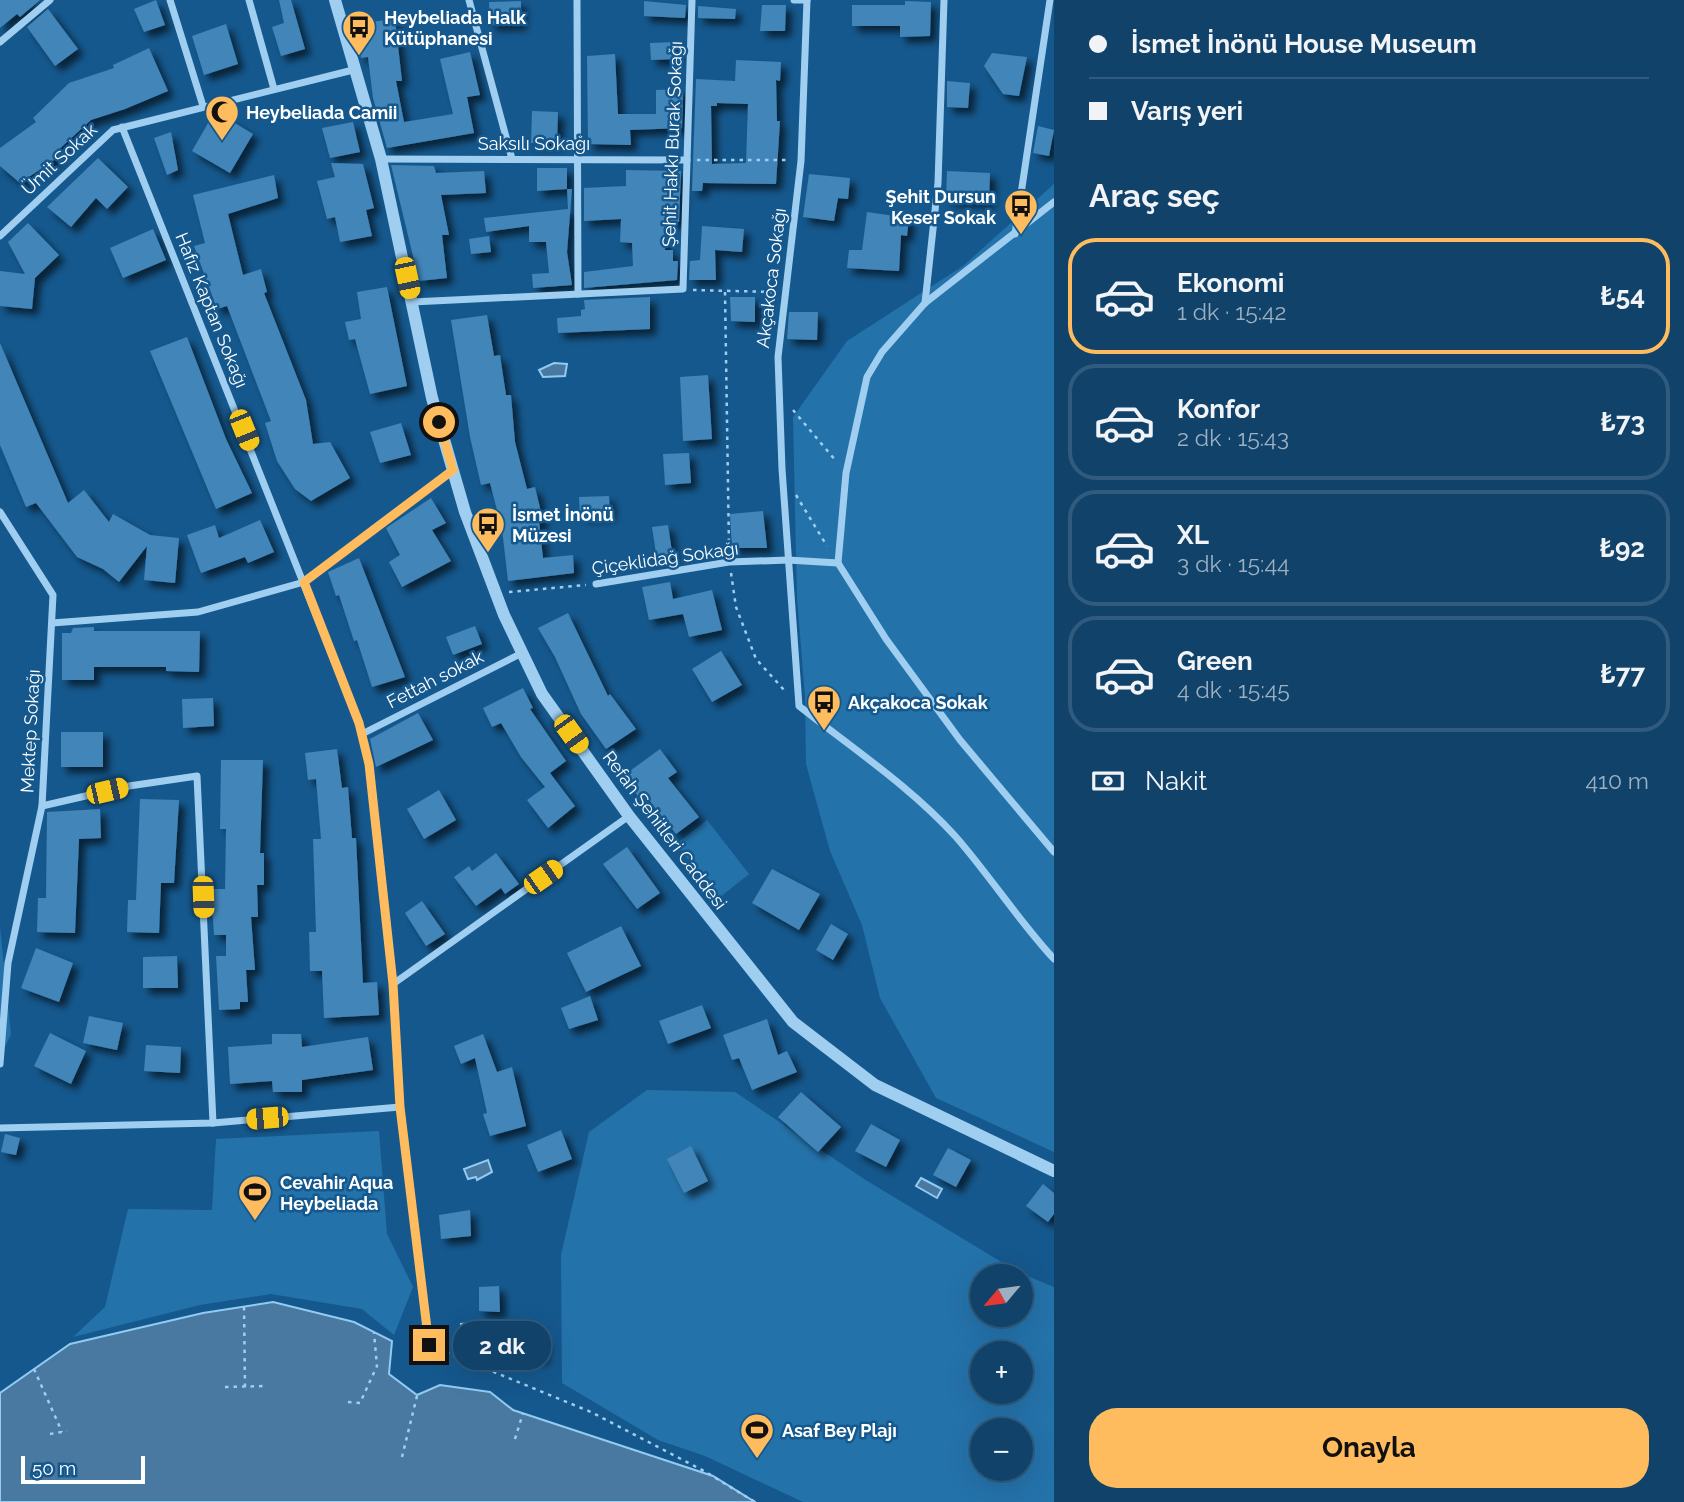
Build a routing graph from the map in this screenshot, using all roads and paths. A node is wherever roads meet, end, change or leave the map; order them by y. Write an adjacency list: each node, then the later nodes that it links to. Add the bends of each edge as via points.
1 (48, 0): 12 (street)
2 (170, 0): 15 (street)
3 (249, 0): 14 (street)
4 (335, 0): 13 (street, Refah Şehitleri Caddesi)
5 (469, 0): 18 (street)
6 (576, 0): 19 (street)
7 (692, 0): 20 (street, Şehit Hakkı Burak Sokağı)
8 (794, 0): 9 (street)
9 (807, 0): 21 (street, Akçakoca Sokağı)
10 (944, 0): 30 (street, via 938,183)
11 (1050, 0): 23 (street)
12 (0, 42)
13 (353, 70): 14 (street, Ümit Sokak); 17 (street, Refah Şehitleri Caddesi)
14 (274, 89): 15 (street, Ümit Sokak)
15 (203, 106): 16 (street, Ümit Sokak)
16 (122, 127): 24 (street, Ümit Sokak, via 113,130); 39 (street, Hafız Kaptan Sokağı)
17 (381, 159): 18 (street, Saksılı Sokağı); 29 (street, Refah Şehitleri Caddesi)
18 (512, 159): 19 (street, Saksılı Sokağı)
19 (578, 159): 20 (street, Saksılı Sokağı); 28 (street)
20 (687, 160): 21 (path); 25 (street, Şehit Hakkı Burak Sokağı)
21 (801, 160): 27 (street, Akçakoca Sokağı)
22 (1054, 201): 23 (street)
23 (1015, 235): 30 (street)
24 (0, 236)
25 (683, 289): 26 (path); 28 (street)
26 (725, 292): 27 (path); 37 (path)
27 (786, 292): 31 (street, Akçakoca Sokağı, via 778,357)
28 (578, 294): 29 (street)
29 (412, 302): 32 (street, Refah Şehitleri Caddesi)
30 (925, 303): 33 (street, via 882,352 867,377)
31 (779, 394): 33 (path); 36 (street, Akçakoca Sokağı)
32 (453, 470): 39 (street); 41 (street, Refah Şehitleri Caddesi)
33 (846, 473): 38 (street)
34 (794, 492): 38 (path)
35 (0, 512): 42 (street, Mektep Sokağı, via 53,595)
36 (788, 560): 37 (street, Çiçeklidağ Sokağı); 38 (street, Çiçeklidağ Sokağı); 44 (street, Akçakoca Sokağı)
37 (729, 562): 40 (street, Çiçeklidağ Sokağı); 44 (path, via 736,607 755,659)
38 (838, 563): 48 (street, via 886,639 960,740)
39 (304, 582): 42 (street, via 198,612); 45 (street, Hafız Kaptan Sokağı)
40 (596, 584): 41 (path, Çiçeklidağ Sokağı)
41 (495, 593): 43 (street, Refah Şehitleri Caddesi)
42 (52, 623): 46 (street, Mektep Sokağı)
43 (522, 653): 45 (street, Fettah sokak); 47 (street, Refah Şehitleri Caddesi, via 542,694)
44 (799, 706): 49 (street, via 900,785 955,837)
45 (362, 734): 52 (street, Hafız Kaptan Sokağı)
46 (42, 806): 50 (street, Mektep Sokağı); 55 (street, via 197,776)
47 (629, 816): 52 (street); 57 (street, Refah Şehitleri Caddesi, via 793,1021 875,1085)
48 (1054, 852)
49 (1054, 959)
50 (8, 963): 51 (street); 53 (street)
51 (0, 980)
52 (393, 984): 54 (street, Hafız Kaptan Sokağı)
53 (0, 1064)
54 (400, 1107): 55 (street); 60 (street, Hafız Kaptan Sokağı)
55 (213, 1123): 56 (street)
56 (0, 1128)
57 (1054, 1171)
58 (244, 1307): 64 (path)
59 (374, 1332): 66 (path, via 377,1366 360,1403)
60 (429, 1345): 73 (path, via 591,1412)
61 (34, 1369): 69 (path)
62 (266, 1386): 64 (path)
63 (225, 1387): 64 (path)
64 (245, 1387)
65 (417, 1396): 72 (path)
66 (348, 1402)
67 (523, 1413): 71 (path)
68 (67, 1431): 69 (path)
69 (62, 1432): 70 (path)
70 (50, 1434)
71 (514, 1439)
72 (402, 1457)
73 (752, 1501)

